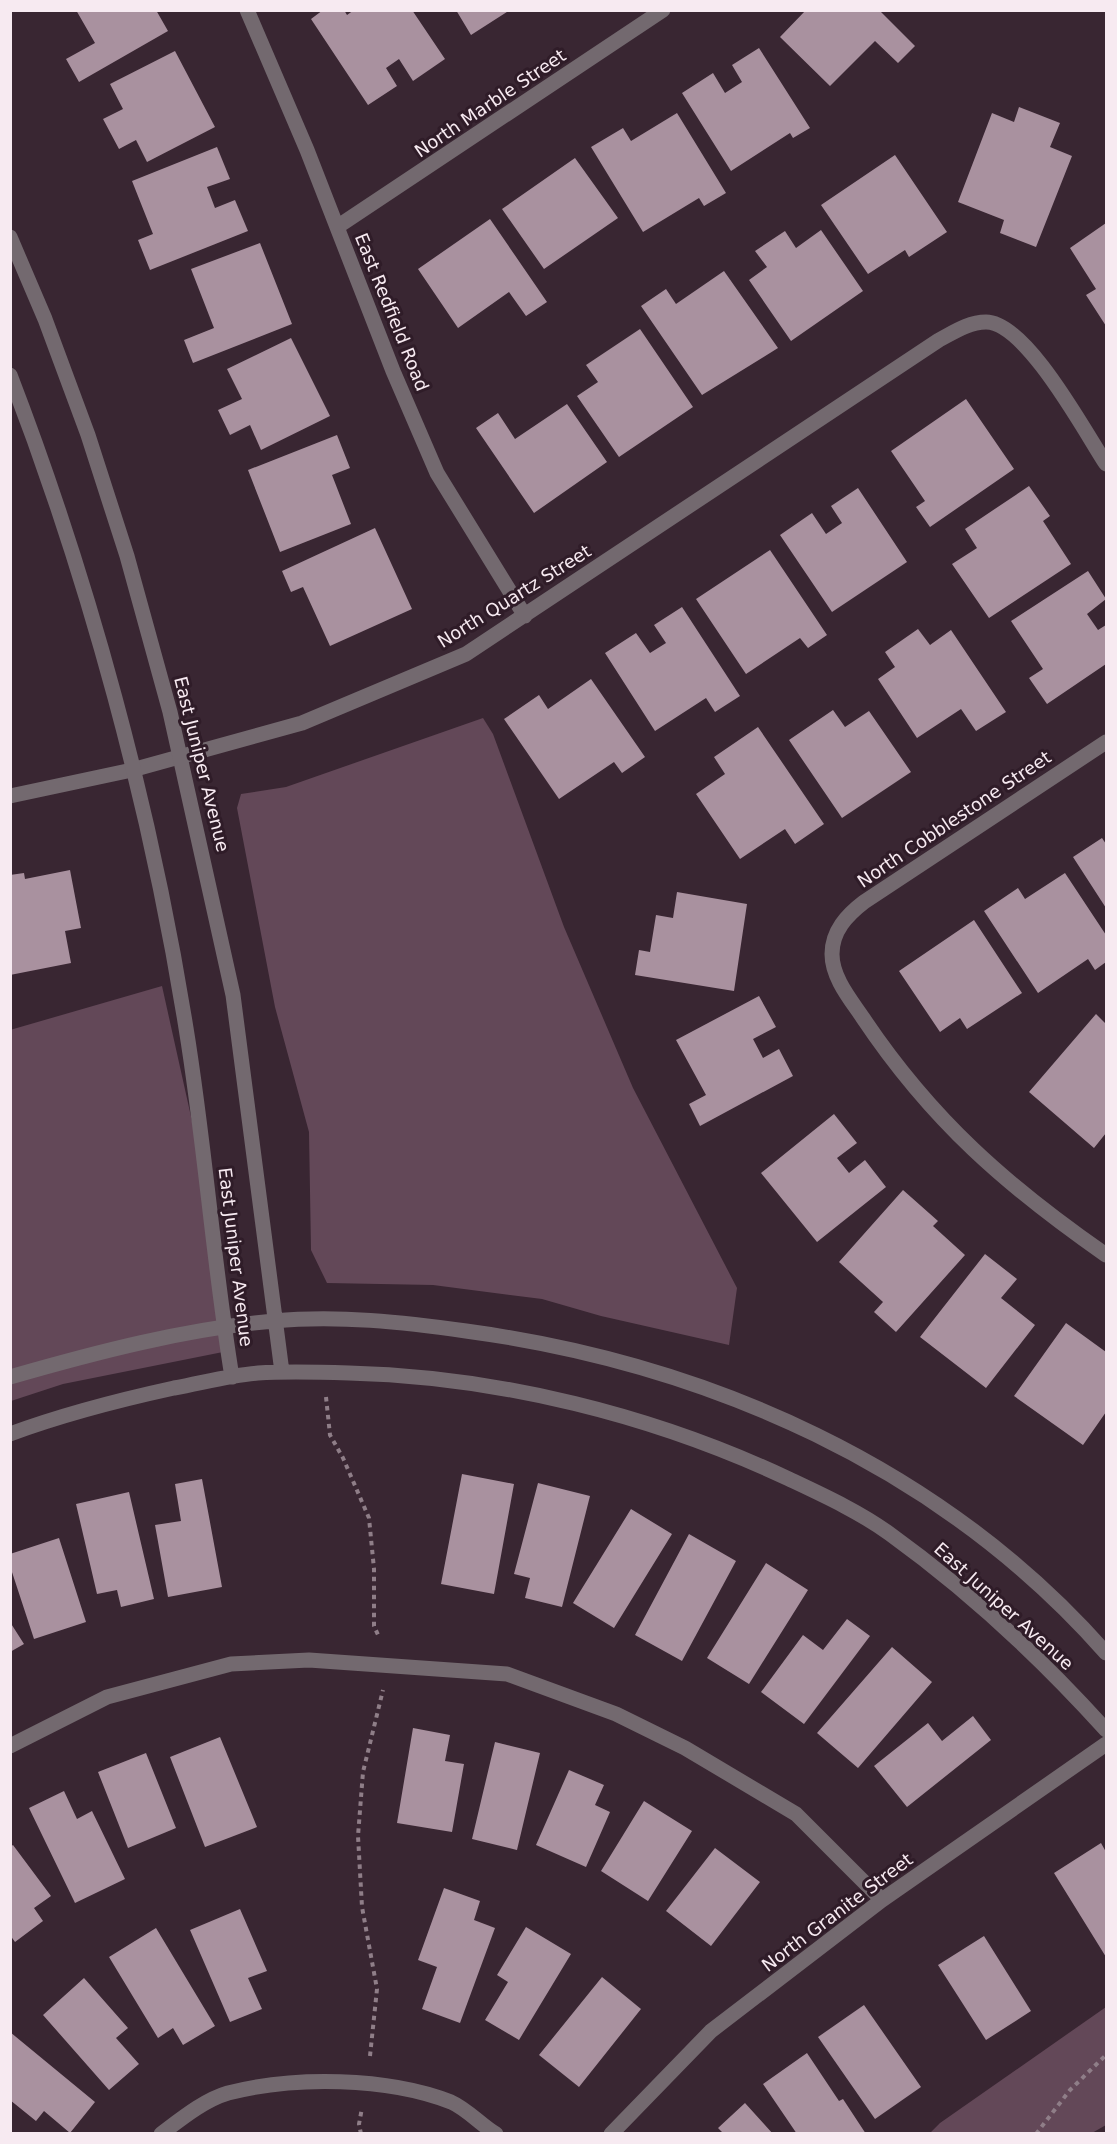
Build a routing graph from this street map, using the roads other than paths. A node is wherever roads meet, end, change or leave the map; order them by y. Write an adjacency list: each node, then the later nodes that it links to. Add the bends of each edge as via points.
1 (247, 10): 3 (street, East Redfield Road)
2 (663, 10): 3 (street, North Marble Street)
3 (337, 227): 7 (street, East Redfield Road, via 393,372 438,473)
4 (10, 237): 9 (street, East Juniper Avenue, via 88,435 127,556)
5 (10, 375): 10 (street, East Juniper Avenue, via 69,547)
6 (1107, 464): 7 (street, North Quartz Street, via 1028,347 989,322 971,324 939,340)
7 (525, 616): 9 (street, North Quartz Street, via 466,654 374,694 302,723)
8 (1107, 742): 12 (street, North Cobblestone Street, via 864,902 851,913 833,940 832,956 843,987 930,1107 1039,1208)
9 (179, 757): 10 (street, North Quartz Street); 13 (street, East Juniper Avenue, via 233,994)
10 (132, 770): 11 (street, North Quartz Street); 14 (street, East Juniper Avenue, via 162,896 187,1030)
11 (10, 796)
12 (1107, 1255)
13 (275, 1321): 14 (street, East Juniper Avenue); 15 (street, East Juniper Avenue); 19 (street, East Juniper Avenue, via 382,1322 501,1336 588,1352 742,1401 818,1433 908,1485 1026,1573)
14 (224, 1328): 16 (street, East Juniper Avenue, via 157,1338); 17 (street, East Juniper Avenue)
15 (282, 1372): 17 (street, East Juniper Avenue); 20 (street, East Juniper Avenue, via 386,1373 490,1387 648,1423 746,1458 818,1492 888,1533 960,1588 1029,1650)
16 (10, 1377)
17 (232, 1377): 18 (street, East Juniper Avenue, via 81,1410)
18 (10, 1434)
19 (1107, 1653)
20 (1107, 1730)
21 (1107, 1744): 23 (street, North Granite Street)
22 (10, 1746): 23 (street, via 107,1697 231,1664 309,1660 507,1674 616,1714 685,1748 796,1814)
23 (882, 1900): 26 (street, North Granite Street, via 711,2031)
24 (161, 2133): 25 (street, via 226,2094 279,2085 367,2083 421,2092 454,2103)
25 (496, 2133)
26 (611, 2133)

